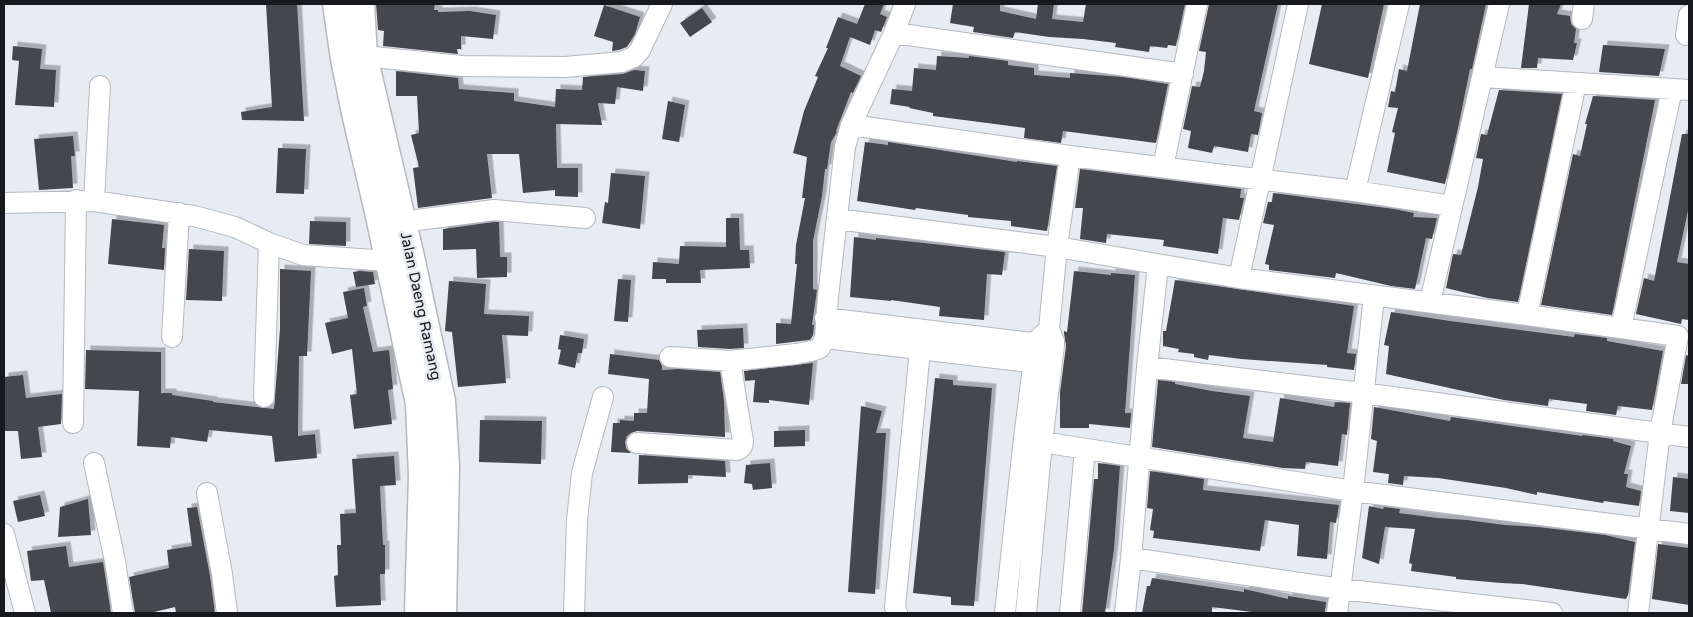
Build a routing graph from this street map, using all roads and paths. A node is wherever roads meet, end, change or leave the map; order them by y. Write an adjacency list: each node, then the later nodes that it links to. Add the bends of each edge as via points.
1 (336, 4): 12 (main road, Jalan Daeng Ramang)
2 (361, 4): 12 (main road, Jalan Daeng Ramang)
3 (662, 4): 12 (street, via 640,50 622,62 565,67 462,66)
4 (905, 4): 10 (street)
5 (1197, 4): 13 (street)
6 (1298, 4): 21 (street)
7 (1399, 4): 22 (street)
8 (1499, 4): 14 (street)
9 (1689, 15): 11 (street)
10 (894, 33): 13 (street); 18 (street)
11 (1686, 35)
12 (354, 57): 29 (main road, Jalan Daeng Ramang); 32 (main road, Jalan Daeng Ramang)
13 (1183, 74): 20 (street)
14 (1483, 76): 15 (street); 25 (street)
15 (1576, 83): 17 (street); 37 (street)
16 (100, 86): 23 (street)
17 (1681, 89): 39 (street)
18 (850, 125): 19 (street); 28 (street)
19 (1070, 156): 20 (street); 31 (street)
20 (1163, 167): 21 (street)
21 (1259, 180): 22 (street); 34 (street)
22 (1355, 191): 25 (street)
23 (85, 201): 24 (street); 26 (street); 51 (street)
24 (4, 203)
25 (1452, 206): 36 (street)
26 (179, 213): 30 (street, via 236,227); 40 (street)
27 (585, 218): 29 (street, via 494,210)
28 (837, 219): 31 (street); 38 (street)
29 (402, 222): 32 (main road, Jalan Daeng Ramang)
30 (269, 243): 32 (street, via 303,255); 49 (street)
31 (1057, 247): 33 (street); 43 (street)
32 (399, 259): 56 (main road, Jalan Daeng Ramang, via 427,386 442,401)
33 (1158, 265): 34 (street); 47 (street)
34 (1239, 278): 35 (street)
35 (1374, 296): 36 (street); 48 (street)
36 (1430, 302): 37 (street)
37 (1527, 314): 39 (street)
38 (825, 318): 42 (street); 43 (street)
39 (1621, 328): 41 (street)
40 (172, 337)
41 (1684, 337): 52 (street)
42 (825, 338): 44 (street); 46 (street, via 820,348 812,351)
43 (1045, 349): 44 (street); 54 (street); 74 (street)
44 (920, 350): 73 (street, via 895,607)
45 (670, 357): 46 (street)
46 (730, 361): 55 (street, via 743,440 740,449)
47 (1147, 367): 48 (street); 58 (street)
48 (1363, 393): 52 (street); 60 (street)
49 (264, 397)
50 (603, 397): 72 (street, via 582,473)
51 (73, 423)
52 (1660, 433): 53 (street); 62 (street)
53 (1689, 437)
54 (1042, 442): 57 (street); 75 (street)
55 (637, 443)
56 (433, 449): 70 (main road, Jalan Daeng Ramang, via 422,476); 71 (main road, Jalan Daeng Ramang, via 446,466)
57 (1085, 449): 58 (street); 76 (street)
58 (1139, 457): 60 (street); 65 (street)
59 (94, 464): 68 (street, via 116,561)
60 (1353, 491): 62 (street); 66 (street)
61 (207, 493): 69 (street)
62 (1647, 528): 64 (street); 80 (street)
63 (4, 534): 67 (street)
64 (1689, 534)
65 (1131, 558): 66 (street); 77 (street)
66 (1341, 589): 78 (street); 79 (street)
67 (25, 613)
68 (123, 613)
69 (227, 613)
70 (418, 613)
71 (443, 613)
72 (574, 613)
73 (897, 613)
74 (1005, 613)
75 (1026, 613)
76 (1070, 613)
77 (1125, 613)
78 (1337, 613)
79 (1552, 613)
80 (1638, 613)

